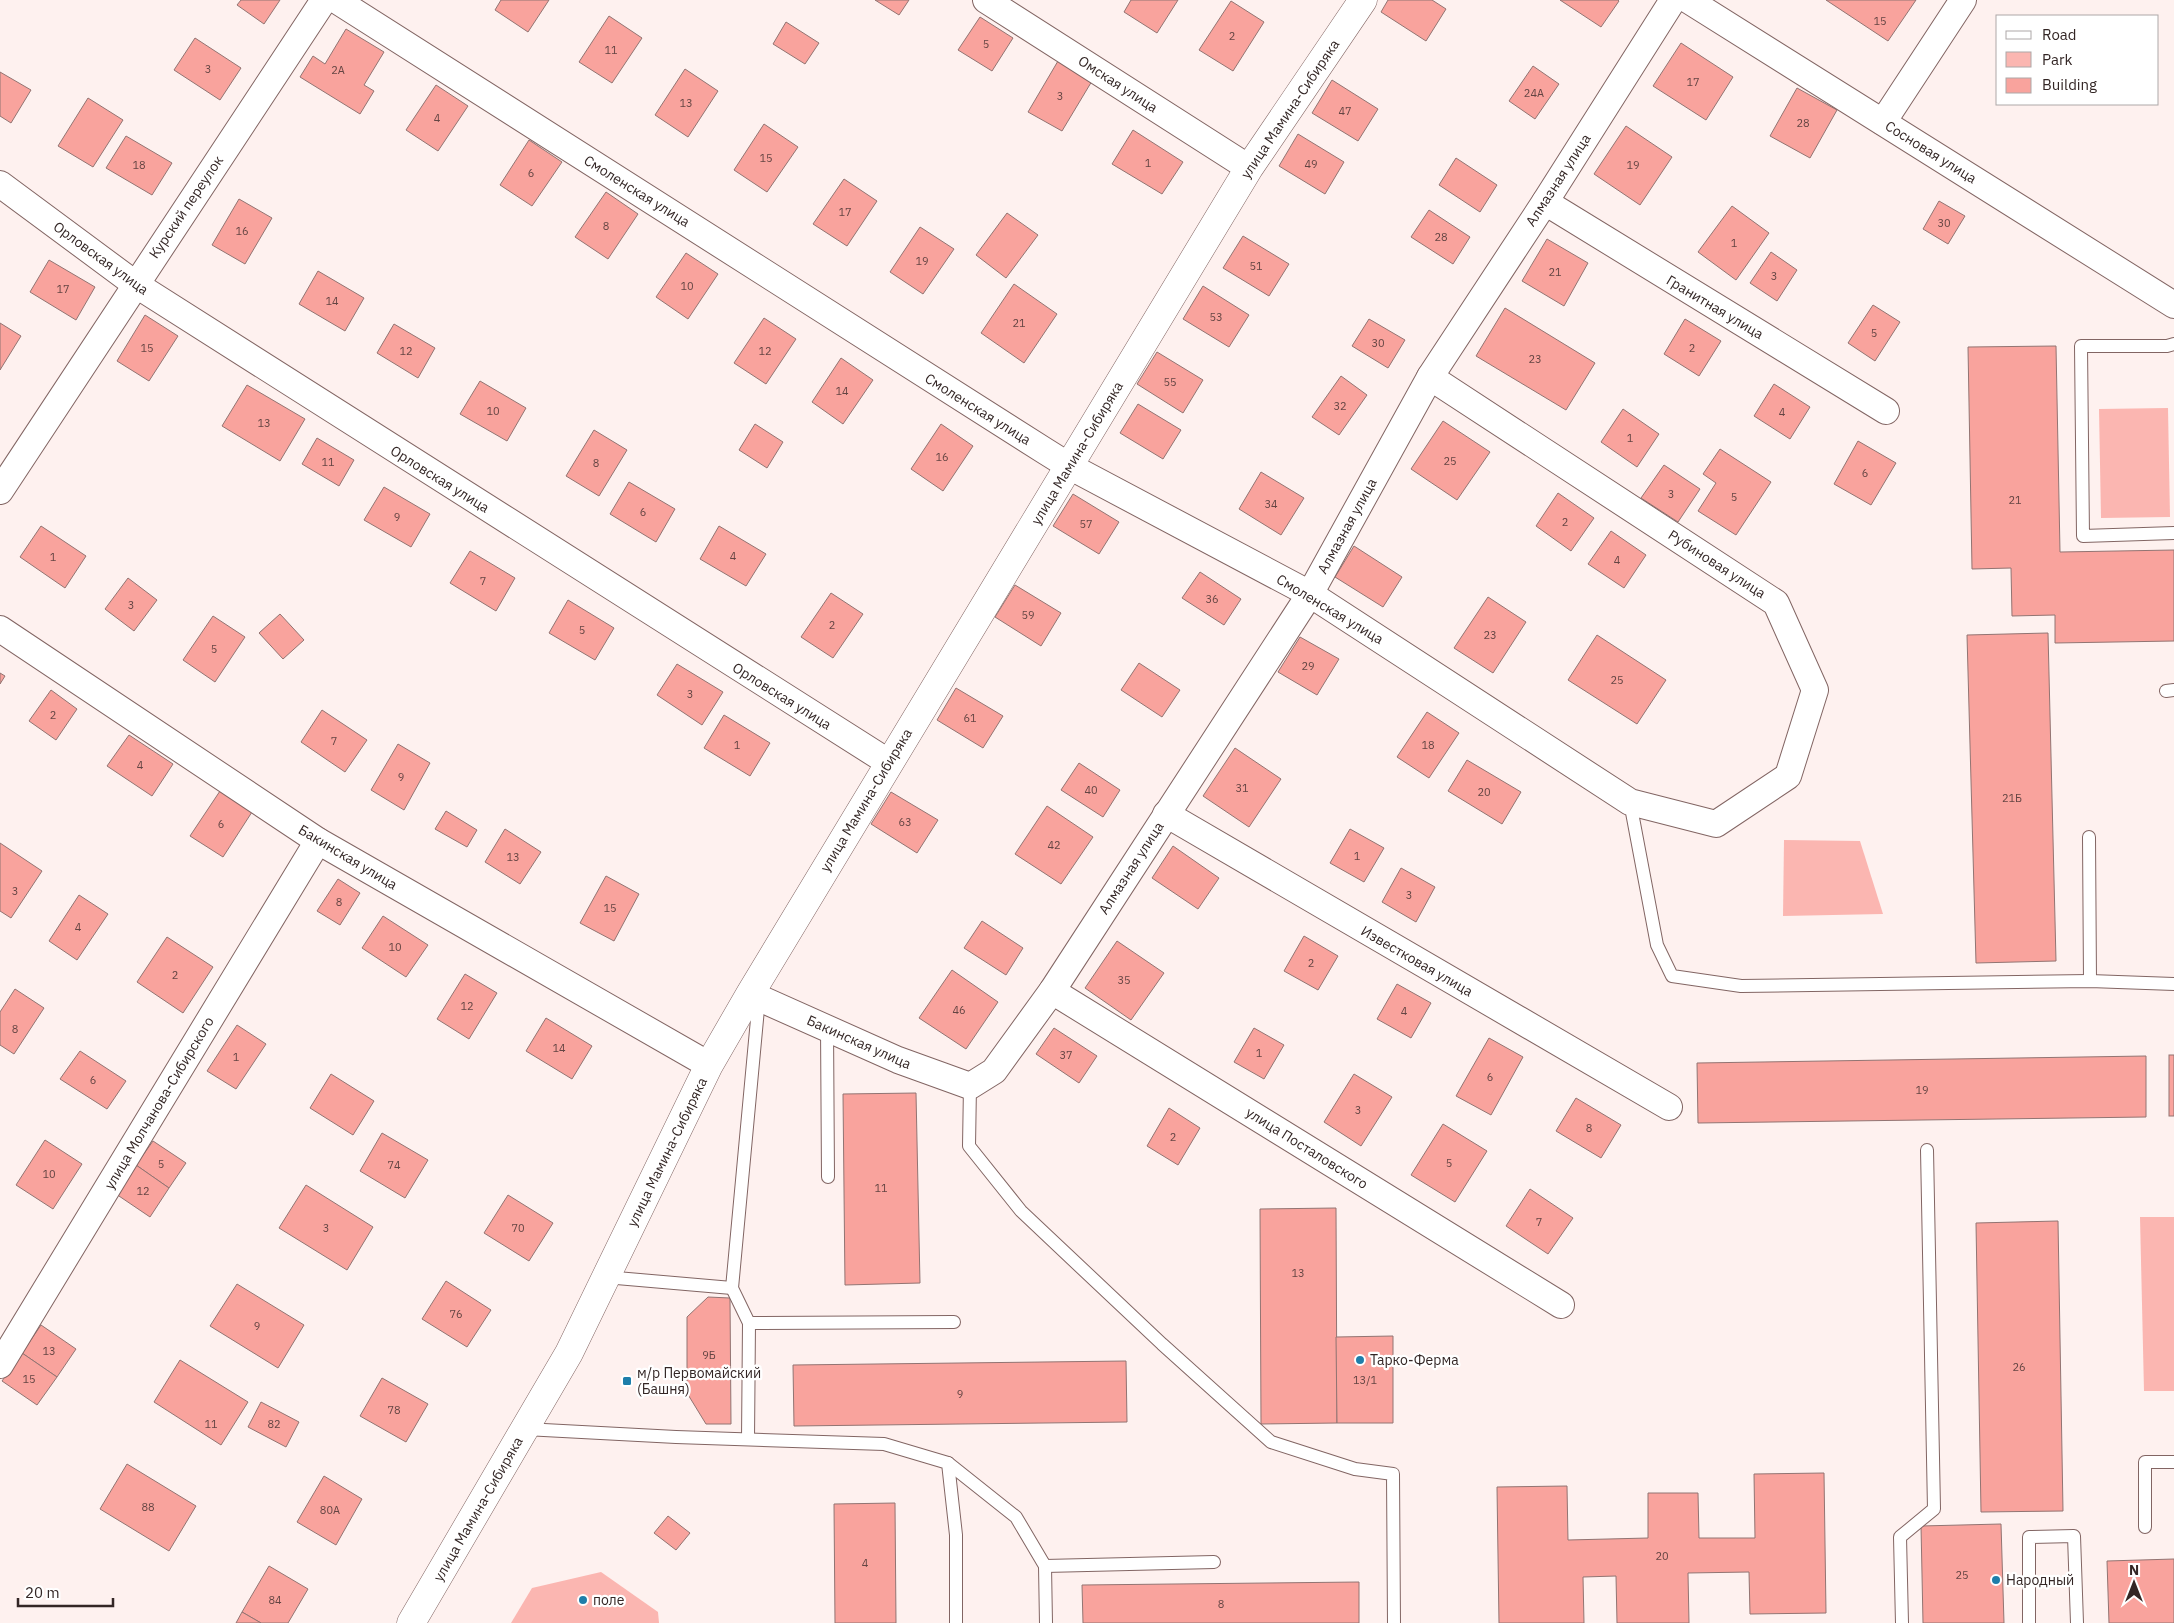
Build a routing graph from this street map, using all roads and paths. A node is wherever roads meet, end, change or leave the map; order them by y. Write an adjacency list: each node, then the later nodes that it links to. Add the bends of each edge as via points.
1 (324, 0): 12 (street, Курский переулок)
2 (336, 0): 17 (street, Смоленская улица)
3 (986, 0): 9 (street, Омская улица)
4 (1363, 0): 9 (street, улица Мамина-Сибиряка)
5 (1673, 0): 11 (street, Алмазная улица)
6 (1688, 0): 8 (street, Сосновая улица)
7 (1962, 0): 8 (street)
8 (1883, 122): 13 (street, Сосновая улица)
9 (1249, 168): 17 (street, улица Мамина-Сибиряка)
10 (0, 184): 12 (street, Орловская улица)
11 (1545, 202): 15 (street, Алмазная улица); 16 (street, Гранитная улица)
12 (135, 284): 18 (street, Курский переулок); 22 (street, Орловская улица)
13 (2174, 305)
14 (2174, 344): 19 (lane, via 2080,346 2083,536)
15 (1430, 377): 20 (street, Алмазная улица); 23 (street, Рубиновая улица, via 1776,603 1815,690 1788,776 1716,824)
16 (1886, 411)
17 (1069, 466): 20 (street, Смоленская улица); 22 (street, улица Мамина-Сибиряка)
18 (0, 491)
19 (2174, 533)
20 (1310, 594): 23 (street, Смоленская улица); 24 (street, Алмазная улица)
21 (0, 629): 26 (street, Бакинская улица)
22 (888, 762): 30 (street, улица Мамина-Сибиряка)
23 (1630, 802): 27 (lane, via 1657,946 1672,976 1741,986)
24 (1166, 814): 29 (street, Алмазная улица); 34 (street, Известковая улица)
25 (2089, 837): 27 (lane)
26 (318, 841): 32 (street, Бакинская улица); 42 (street, улица Молчанова-Сибирского)
27 (2090, 981): 28 (lane)
28 (2174, 984)
29 (1052, 991): 33 (street, Алмазная улица, via 994,1071); 39 (street, улица Посталовского)
30 (755, 996): 31 (street, Бакинская улица); 32 (street, улица Мамина-Сибиряка); 38 (lane)
31 (826, 1027): 33 (street, Бакинская улица, via 898,1060); 36 (lane)
32 (709, 1065): 37 (street, улица Мамина-Сибиряка)
33 (970, 1086): 53 (lane, via 969,1146 1021,1211 1162,1344 1271,1442 1355,1469 1393,1474)
34 (1669, 1107)
35 (1927, 1150): 54 (lane, via 1934,1509 1900,1537)
36 (828, 1177)
37 (605, 1277): 38 (lane); 43 (street, улица Мамина-Сибиряка, via 568,1353)
38 (732, 1288): 41 (lane)
39 (1561, 1305)
40 (954, 1322): 41 (lane)
41 (749, 1323): 44 (lane)
42 (0, 1365)
43 (525, 1429): 44 (lane); 50 (street, улица Мамина-Сибиряка)
44 (748, 1439): 46 (lane, via 884,1444)
45 (2174, 1462): 47 (lane, via 2145,1462)
46 (948, 1464): 49 (lane, via 1016,1517); 51 (lane, via 956,1535)
47 (2145, 1527)
48 (1214, 1562): 49 (lane)
49 (1045, 1566): 52 (lane)
50 (411, 1623)
51 (956, 1623)
52 (1046, 1623)
53 (1394, 1623)
54 (1902, 1623)
55 (2029, 1623): 56 (lane, via 2029,1537 2074,1536)
56 (2077, 1623)

